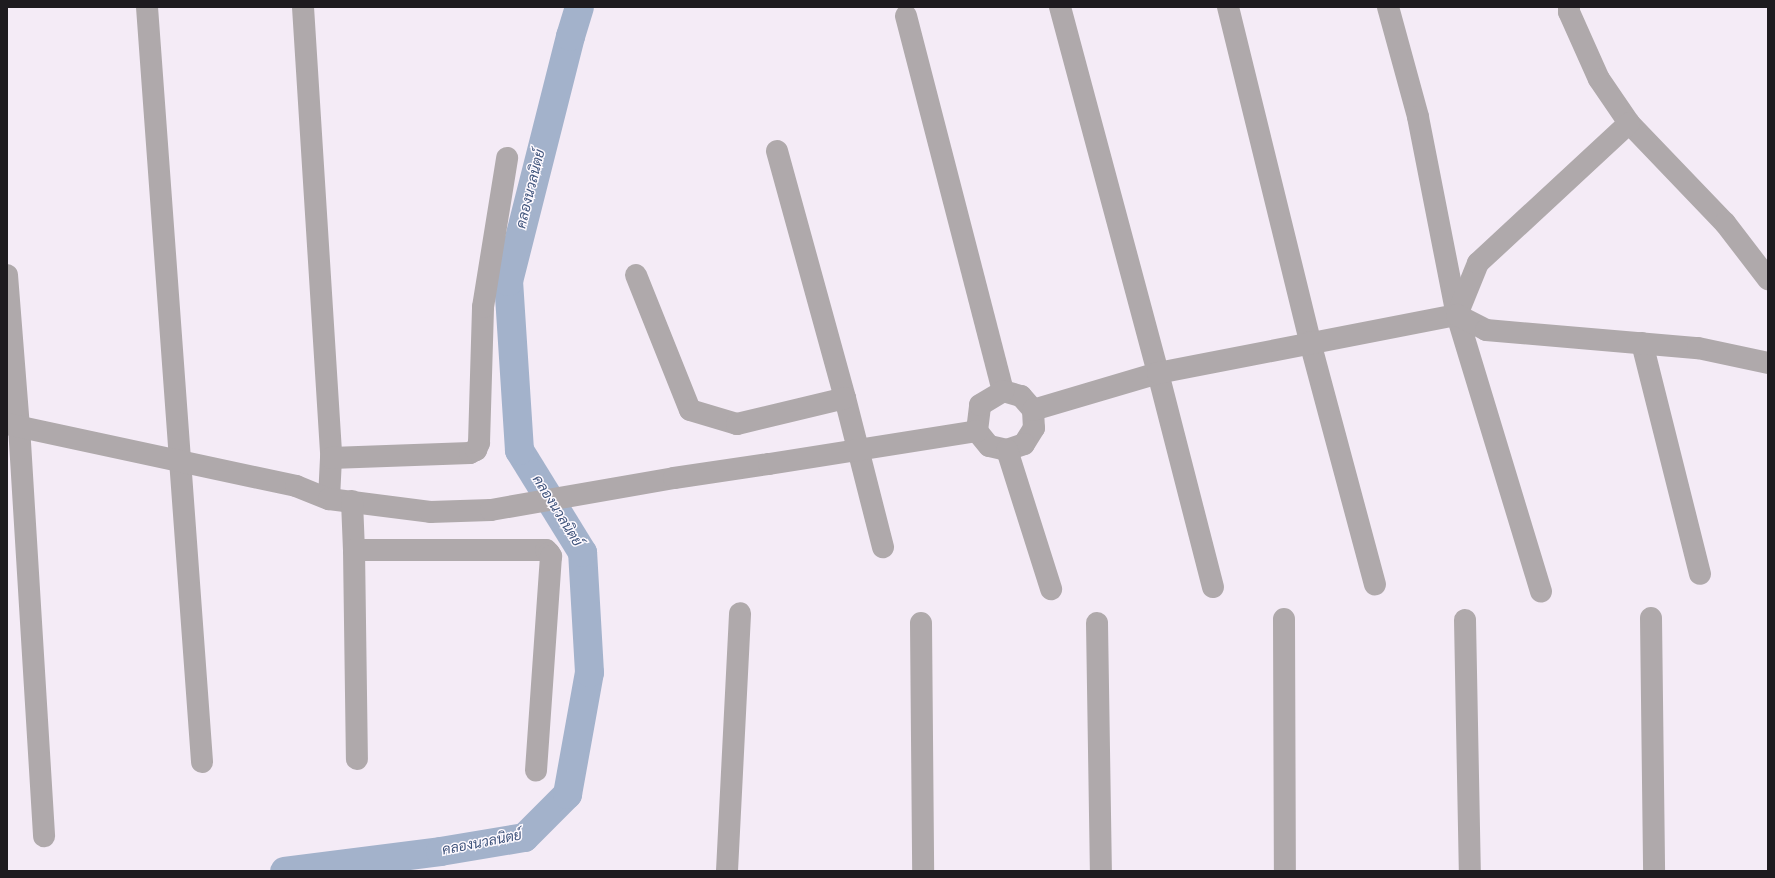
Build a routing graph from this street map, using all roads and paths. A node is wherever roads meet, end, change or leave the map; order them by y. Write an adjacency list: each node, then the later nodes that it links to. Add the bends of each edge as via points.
1 (148, 7): 27 (street)
2 (303, 7): 26 (street)
3 (1060, 7): 18 (street)
4 (1228, 7): 15 (street)
5 (1388, 7): 14 (street, via 1418,116)
6 (1569, 7): 8 (street, via 1599,80)
7 (906, 16): 19 (street)
8 (1629, 123): 13 (street, via 1725,223); 14 (street, via 1478,263)
9 (777, 151): 20 (street)
10 (507, 158): 26 (street, via 483,308 479,442 476,450 470,453)
11 (7, 274): 22 (street)
12 (636, 275): 20 (street, via 690,410 737,424)
13 (1768, 279)
14 (1457, 315): 15 (street); 16 (street, via 1486,330); 36 (street)
15 (1310, 342): 18 (street); 33 (street)
16 (1642, 343): 17 (street, via 1698,348); 32 (street)
17 (1768, 363)
18 (1158, 373): 21 (street); 34 (street)
19 (1003, 392): 21 (street, via 1021,396); 23 (street, via 980,405)
20 (845, 398): 24 (street)
21 (1033, 410): 25 (street, via 1034,428 1024,444)
22 (13, 425): 27 (street); 46 (street)
23 (977, 431): 24 (street); 25 (street, via 989,446)
24 (858, 449): 29 (street, via 490,510 430,512); 30 (street)
25 (1007, 450): 35 (street)
26 (331, 458): 28 (street)
27 (179, 460): 28 (street, via 296,486); 44 (street)
28 (330, 499): 29 (street)
29 (352, 502): 31 (street)
30 (883, 547)
31 (354, 550): 43 (street); 45 (street, via 546,550 549,553 551,556)
32 (1700, 574)
33 (1375, 584)
34 (1213, 587)
35 (1051, 589)
36 (1542, 592)
37 (740, 613): 47 (street)
38 (1651, 618): 52 (street)
39 (1284, 619): 50 (street)
40 (1465, 620): 51 (street)
41 (921, 623): 48 (street)
42 (1096, 623): 49 (street)
43 (358, 759)
44 (202, 762)
45 (536, 770)
46 (44, 836)
47 (727, 871)
48 (923, 871)
49 (1101, 871)
50 (1285, 871)
51 (1470, 871)
52 (1654, 871)

